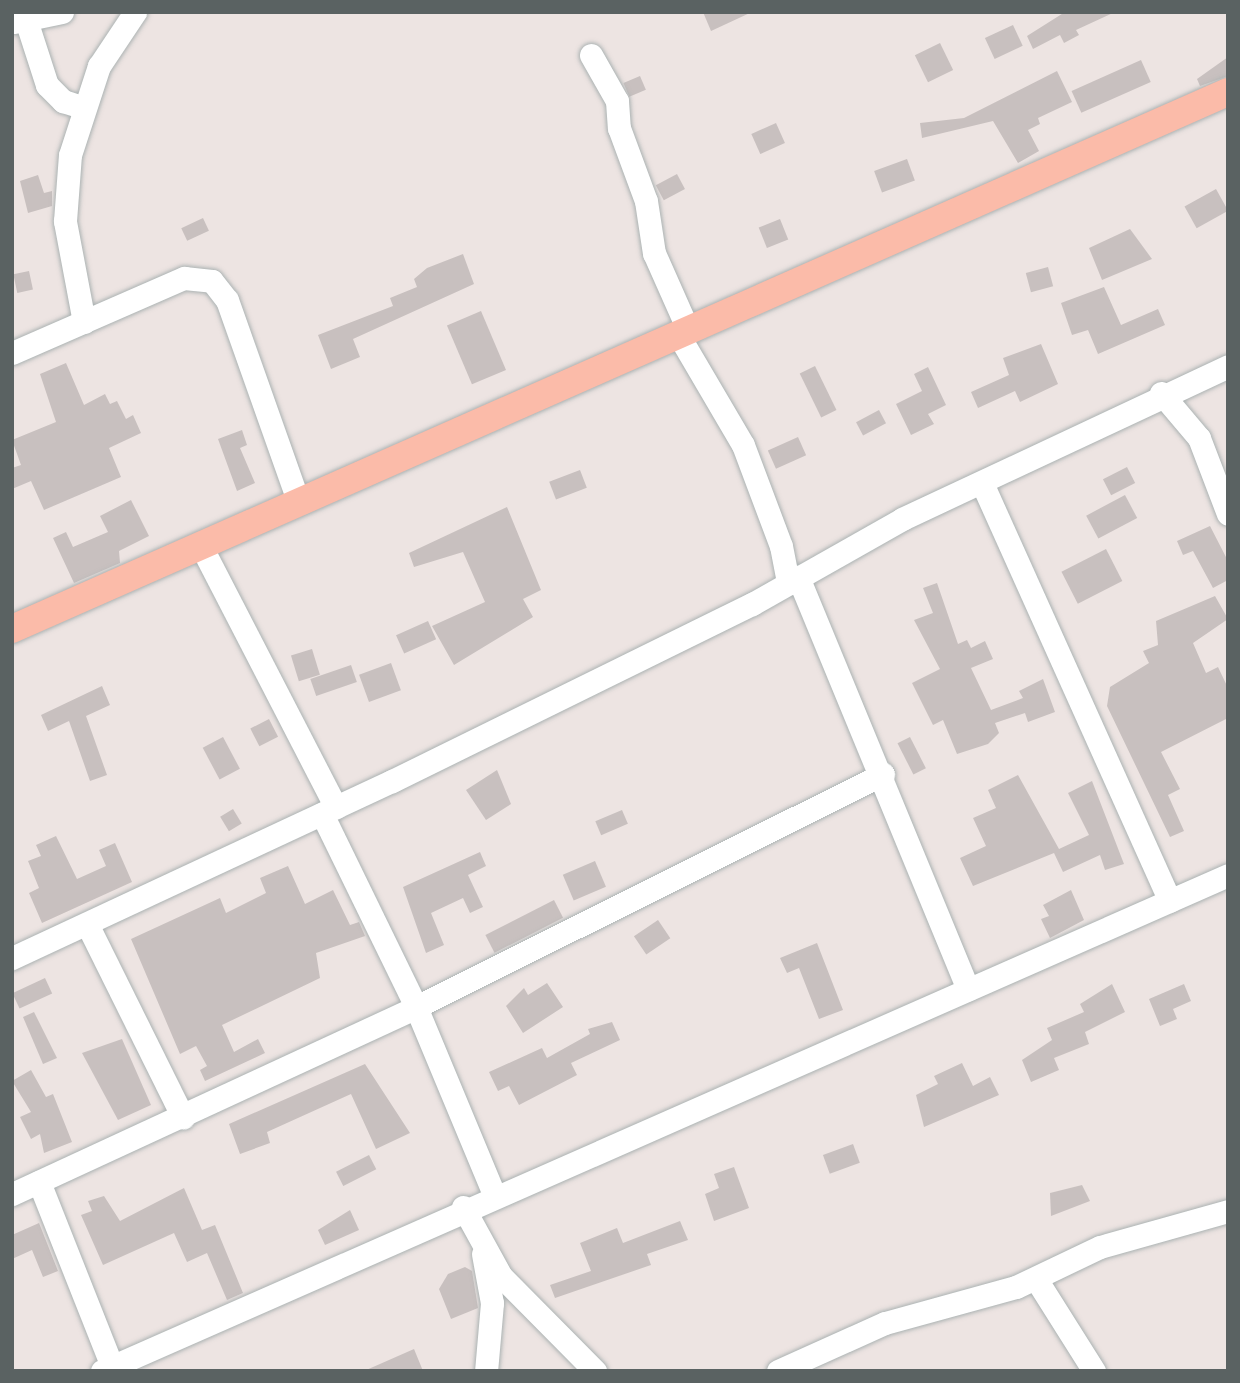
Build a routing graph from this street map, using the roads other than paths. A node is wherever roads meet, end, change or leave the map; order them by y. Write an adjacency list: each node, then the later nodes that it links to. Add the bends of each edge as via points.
1 (62, 12): 3 (street)
2 (135, 12): 6 (street, via 99,66)
3 (19, 21): 6 (street, via 47,85 63,102)
4 (591, 55): 8 (street, via 617,101 619,128 646,201 654,253)
5 (1228, 92): 8 (main road)
6 (82, 107): 7 (street, via 65,191)
7 (84, 321): 9 (street); 13 (street, via 184,278 212,281 227,300)
8 (684, 334): 13 (main road); 16 (street, via 743,444)
9 (12, 353)
10 (1228, 366): 11 (street)
11 (1161, 393): 12 (street); 14 (street, via 1199,438)
12 (982, 483): 16 (street); 21 (street)
13 (299, 503): 15 (main road)
14 (1228, 513)
15 (201, 546): 17 (main road); 19 (street)
16 (793, 580): 18 (street); 19 (street)
17 (12, 629)
18 (883, 774): 24 (street); 25 (street)
19 (329, 811): 22 (street); 25 (street)
20 (1228, 875): 21 (street)
21 (1170, 901): 24 (street)
22 (87, 923): 23 (street); 26 (street)
23 (12, 958)
24 (968, 989): 29 (street)
25 (416, 1007): 26 (street); 29 (street)
26 (183, 1116): 27 (street)
27 (39, 1182): 28 (street); 34 (street)
28 (12, 1194)
29 (494, 1194): 30 (street)
30 (463, 1207): 32 (street); 34 (street)
31 (1228, 1210): 33 (street, via 1100,1247)
32 (480, 1237): 36 (street, via 492,1303); 37 (street, via 507,1282)
33 (1036, 1279): 35 (street, via 885,1323); 38 (street)
34 (107, 1368)
35 (784, 1370)
36 (486, 1371)
37 (595, 1371)
38 (1094, 1371)

